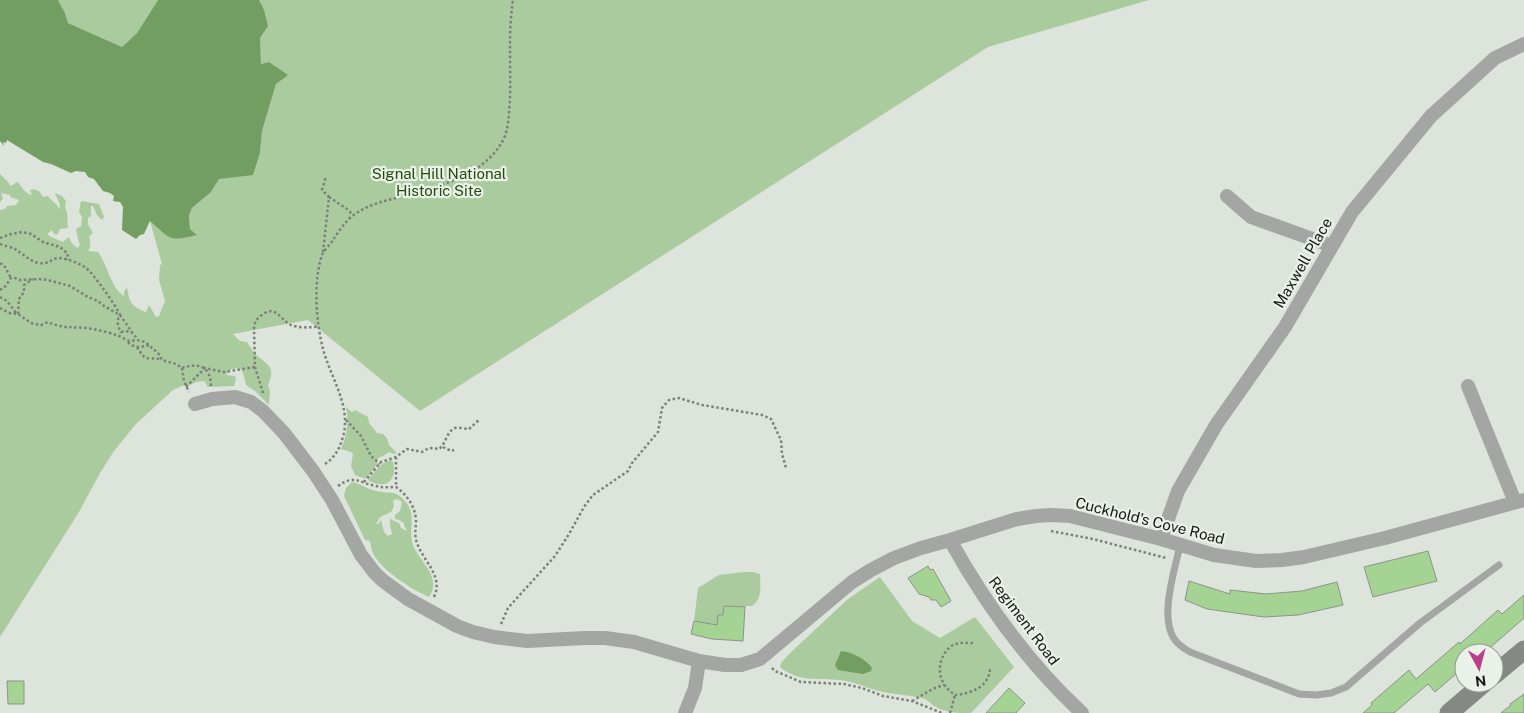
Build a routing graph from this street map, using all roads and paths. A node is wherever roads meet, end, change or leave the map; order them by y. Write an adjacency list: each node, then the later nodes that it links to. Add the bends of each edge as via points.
1 (513, 0): 6 (path, via 509,116 505,135 497,150 458,179 374,203)
2 (1524, 44): 9 (street, Maxwell Place, via 1495,58 1431,116 1352,212)
3 (326, 176): 5 (path, via 322,190)
4 (1228, 196): 9 (street, via 1251,218)
5 (329, 197): 6 (path); 11 (path)
6 (353, 215): 11 (path)
7 (0, 238): 10 (path, via 22,232)
8 (0, 245): 12 (path, via 38,263 46,264)
9 (1332, 246): 52 (street, Maxwell Place, via 1285,327 1216,425 1178,491)
10 (62, 249): 12 (path); 13 (path, via 68,254)
11 (322, 254): 22 (path, via 317,292)
12 (61, 258): 13 (path)
13 (67, 260): 21 (path, via 88,269)
14 (0, 263): 15 (path)
15 (11, 278): 16 (path); 17 (path)
16 (34, 279): 20 (path, via 24,285); 21 (path, via 70,286)
17 (0, 290)
18 (0, 297): 20 (path)
19 (0, 308): 20 (path)
20 (18, 314): 25 (path, via 34,324 48,322 55,326)
21 (120, 315): 23 (path); 24 (path, via 117,325)
22 (319, 326): 31 (path, via 294,326 276,312 266,312 258,317 254,324); 40 (path)
23 (132, 332): 24 (path); 26 (path)
24 (121, 333): 25 (path)
25 (115, 334): 27 (path)
26 (136, 340): 27 (path); 28 (path)
27 (127, 341): 29 (path)
28 (150, 345): 29 (path); 30 (path)
29 (137, 347): 30 (path, via 148,359)
30 (160, 359): 32 (path)
31 (256, 367): 33 (path, via 224,372); 38 (path, via 264,397)
32 (182, 368): 33 (path, via 194,365); 35 (path)
33 (204, 368): 35 (path); 36 (path, via 211,377)
34 (1468, 386): 50 (street)
35 (186, 387): 37 (path)
36 (212, 399): 37 (street, Cuckhold's Cove Road); 38 (street, Cuckhold's Cove Road, via 235,397 252,402)
37 (195, 404)
38 (258, 408): 46 (street, Cuckhold's Cove Road, via 284,433)
39 (480, 419): 41 (path, via 468,429 453,430)
40 (346, 420): 44 (path); 46 (path, via 337,453)
41 (442, 446): 42 (path, via 446,450); 43 (path, via 422,452 407,449)
42 (454, 450)
43 (396, 457): 44 (path); 48 (path)
44 (380, 464): 47 (path)
45 (786, 468): 58 (path, via 781,440 772,419 679,398 669,400 662,408 658,432 628,471 593,495 555,556 508,608)
46 (314, 472): 49 (street, Cuckhold's Cove Road)
47 (364, 482): 48 (path); 49 (path, via 346,480)
48 (396, 487): 57 (path, via 407,497 414,511 416,543 434,572 435,594)
49 (327, 492): 57 (street, Cuckhold's Cove Road, via 361,556 374,572)
50 (1519, 501): 54 (street, Cuckhold's Cove Road, via 1282,560 1214,555)
51 (1048, 530): 55 (path)
52 (1161, 539): 53 (street, Cuckhold's Cove Road, via 1087,520 1051,515 1017,519); 54 (street, Cuckhold's Cove Road)
53 (950, 540): 61 (street, Cuckhold's Cove Road, via 894,558 871,570 852,582); 72 (street, Regiment Road, via 989,606 1039,669)
54 (1180, 545): 56 (lane, via 1167,616 1179,645 1299,694 1331,693 1346,686 1420,623)
55 (1166, 558)
56 (1499, 565)
57 (427, 610): 58 (street, Cuckhold's Cove Road, via 457,626)
58 (494, 637): 62 (street, Cuckhold's Cove Road, via 527,641 605,638 634,642)
59 (973, 643): 65 (path, via 961,643 947,650 940,665)
60 (1524, 650): 63 (street)
61 (760, 659): 62 (street, Cuckhold's Cove Road, via 741,665); 68 (path, via 776,671 801,682 844,684)
62 (700, 661): 69 (street, via 695,688)
63 (1504, 667)
64 (990, 668): 67 (path, via 990,675 980,688)
65 (944, 685): 67 (path); 68 (path)
66 (1472, 693): 73 (street)
67 (955, 695): 71 (path)
68 (912, 701): 70 (path)
69 (685, 713)
70 (942, 713)
71 (950, 713)
72 (1082, 713)
73 (1449, 713)

